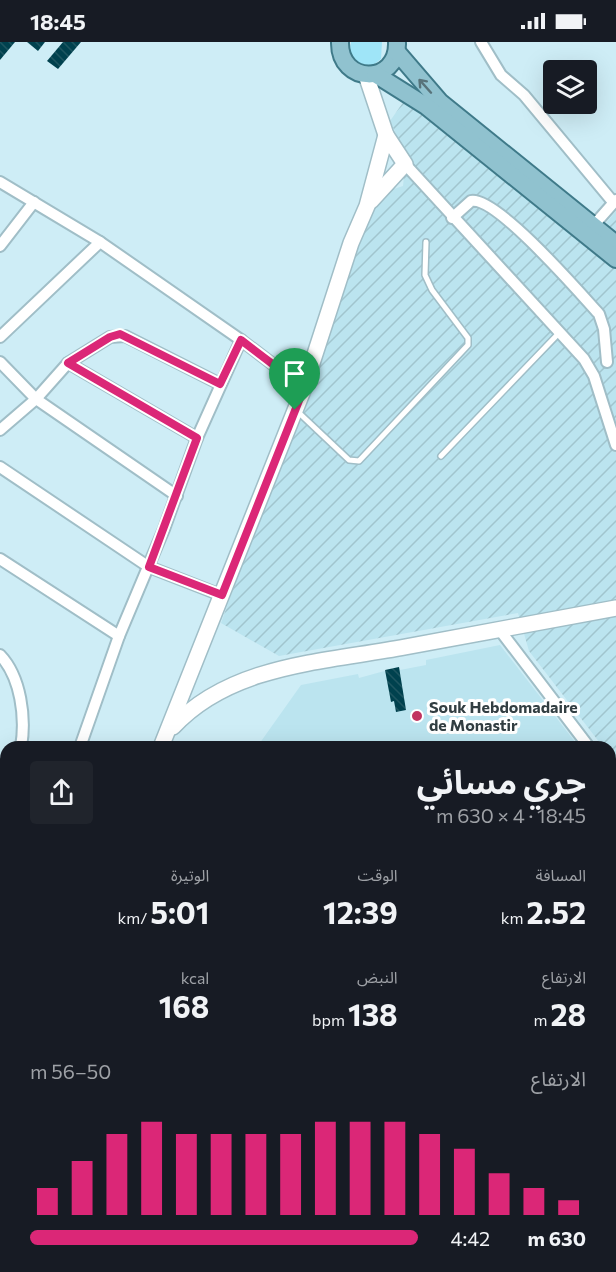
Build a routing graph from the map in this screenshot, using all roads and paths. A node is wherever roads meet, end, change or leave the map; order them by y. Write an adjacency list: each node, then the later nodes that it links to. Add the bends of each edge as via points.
1 (481, 42): 8 (street, via 501,75 524,95)
2 (337, 46): 4 (main road, via 350,68)
3 (397, 47): 4 (main road, via 391,64); 12 (main road, one-way to 3, via 440,102)
4 (371, 74): 5 (street); 17 (main road, via 426,106)
5 (386, 135): 6 (street); 10 (street)
6 (405, 164): 10 (street); 11 (street)
7 (0, 182): 9 (street)
8 (615, 201): 12 (street)
9 (34, 202): 13 (street); 16 (street)
10 (367, 206): 26 (street, via 351,243)
11 (452, 218): 18 (street); 22 (street, via 471,201 484,201 526,237 599,314)
12 (593, 226): 15 (main road)
13 (100, 242): 19 (street); 20 (street)
14 (426, 242): 28 (lane, via 425,274 432,290 468,338 468,345 359,461 349,460)
15 (616, 244)
16 (0, 246)
17 (616, 259)
18 (559, 333): 24 (street); 32 (lane)
19 (0, 337)
20 (241, 340): 25 (street); 26 (street)
21 (0, 362): 27 (street)
22 (612, 362): 24 (street)
23 (68, 363): 25 (street, via 120,334); 27 (street); 30 (street)
24 (590, 367): 31 (street)
25 (220, 384): 30 (street)
26 (304, 388): 28 (street)
27 (36, 399): 29 (street); 34 (street)
28 (295, 410): 37 (street)
29 (0, 430)
30 (197, 438): 34 (street)
31 (616, 445)
32 (441, 456)
33 (0, 467): 36 (street)
34 (177, 496): 36 (street)
35 (0, 559): 40 (street)
36 (149, 567): 37 (street); 40 (street)
37 (222, 595): 42 (street)
38 (616, 608): 39 (street)
39 (500, 629): 42 (street, via 264,674 188,710); 45 (street)
40 (119, 636): 44 (street)
41 (0, 656): 43 (street, via 10,666 17,688 22,713)
42 (164, 740)
43 (21, 741)
44 (82, 741)
45 (584, 741)

